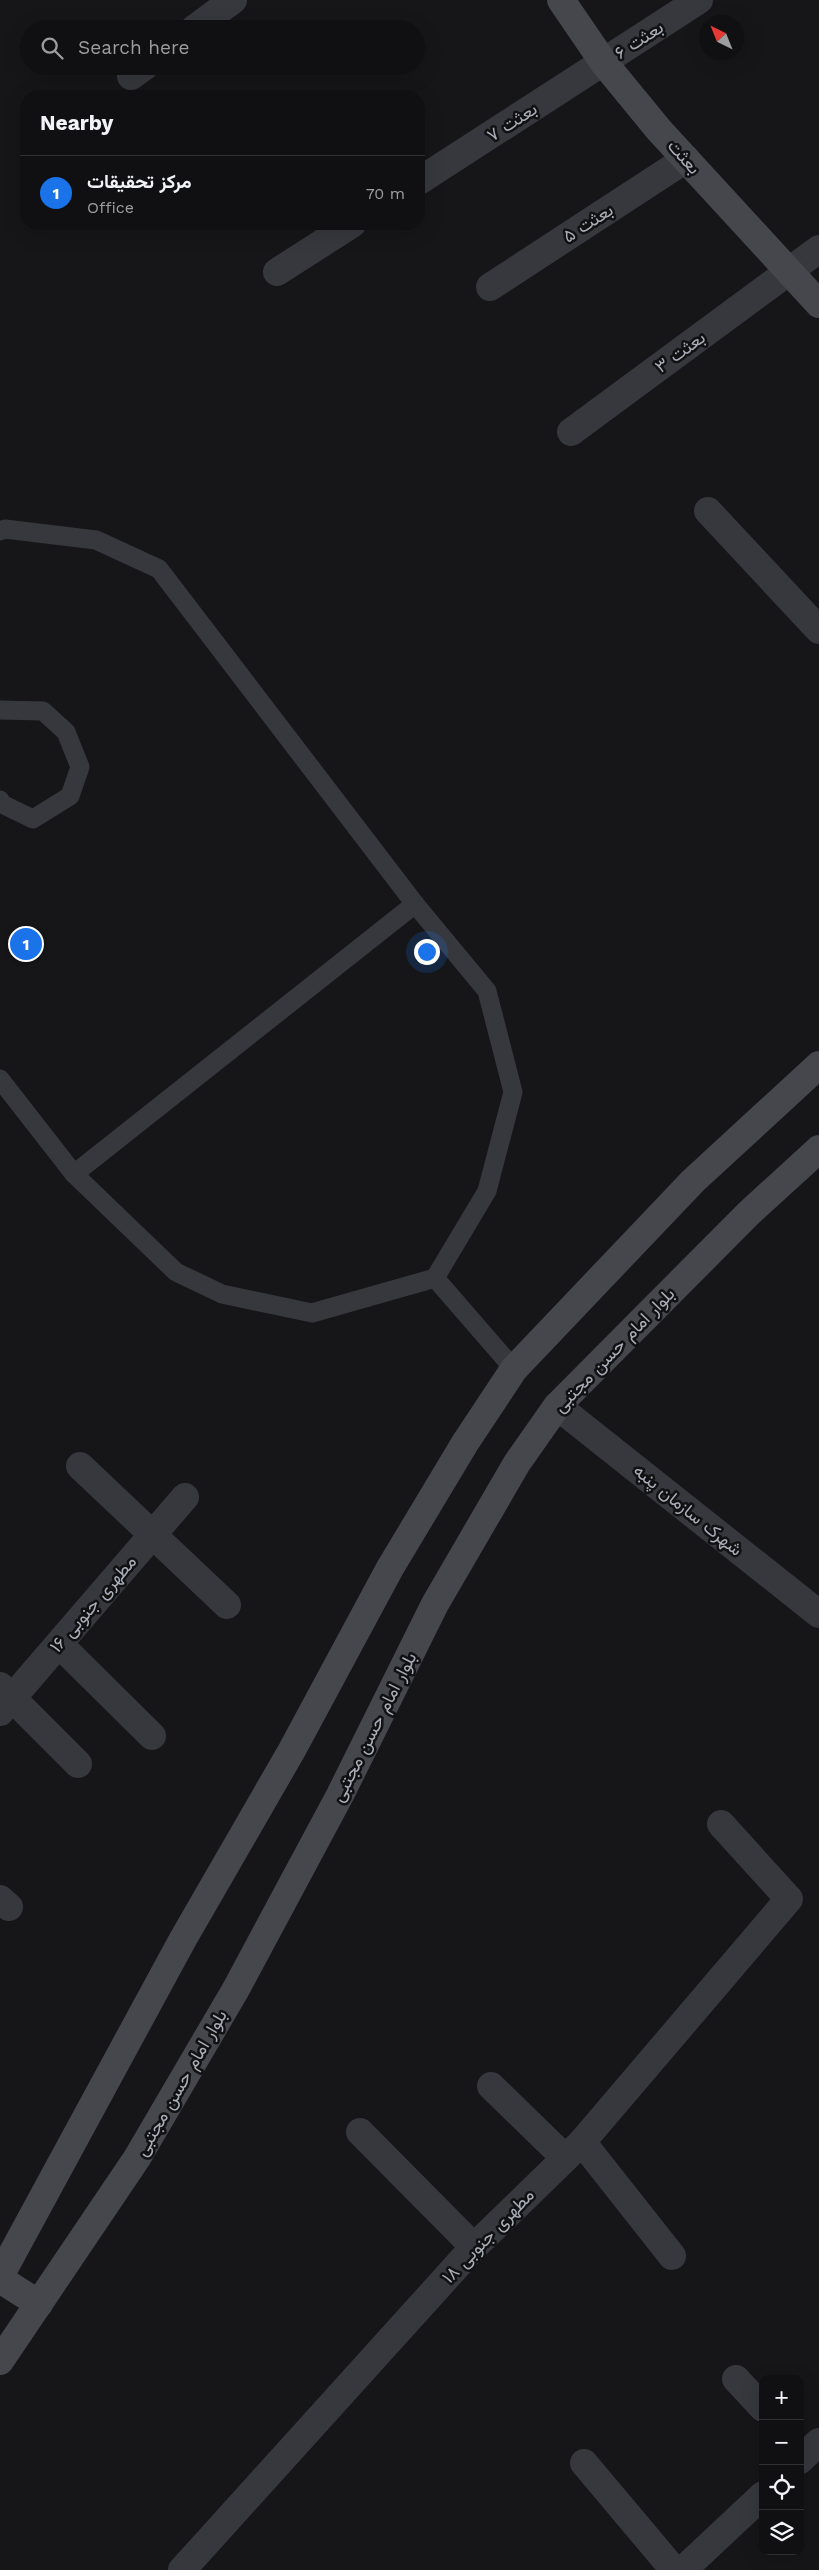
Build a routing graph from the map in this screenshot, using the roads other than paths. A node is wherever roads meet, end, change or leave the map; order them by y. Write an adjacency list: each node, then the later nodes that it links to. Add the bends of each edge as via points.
1 (233, 0): 4 (street)
2 (562, 0): 5 (main road, بعثت)
3 (699, 0): 5 (street, ۶ بعثت)
4 (206, 20)
5 (604, 63): 6 (main road, بعثت); 7 (street, ۷ بعثت)
6 (686, 159): 11 (main road, بعثت); 12 (street, ۵ بعثت)
7 (425, 177)
8 (343, 230): 10 (street)
9 (819, 249): 11 (street, ۳ بعثت)
10 (277, 272)
11 (789, 272): 13 (main road, بعثت); 14 (street, ۳ بعثت)
12 (490, 287)
13 (819, 304)
14 (571, 432)
15 (708, 511): 17 (street)
16 (0, 532): 20 (lane, via 5,529 96,540 159,569)
17 (819, 630)
18 (0, 710): 19 (lane, via 43,712 66,732 80,768 70,796 33,819)
19 (0, 800)
20 (414, 904): 24 (lane); 25 (lane, via 487,991 513,1092 487,1191)
21 (819, 1065): 26 (main road, via 693,1181)
22 (0, 1079): 24 (lane)
23 (819, 1149): 27 (main road, بلوار امام حسن مجتبی, via 749,1212)
24 (74, 1174): 25 (lane, via 176,1272 222,1294 312,1313)
25 (435, 1278): 26 (lane)
26 (514, 1369): 43 (main road, via 390,1568 292,1750 183,1938)
27 (557, 1406): 32 (street, شهرک سازمان پنبه); 44 (main road, بلوار امام حسن مجتبی, via 517,1463 435,1604 340,1795 232,1998 137,2158)
28 (80, 1466): 30 (street)
29 (185, 1497): 30 (street, ۱۶ مطهری جنوبی)
30 (152, 1536): 31 (street); 33 (street, ۱۶ مطهری جنوبی)
31 (227, 1605)
32 (819, 1614)
33 (59, 1644): 34 (street, ۱۶ مطهری جنوبی); 35 (street)
34 (4, 1699): 36 (street)
35 (152, 1736)
36 (78, 1764)
37 (721, 1824): 40 (street, ۱۸ مطهری جنوبی, via 789,1899)
38 (491, 2086): 40 (street)
39 (360, 2132): 41 (street)
40 (573, 2150): 41 (street, ۱۸ مطهری جنوبی); 42 (street)
41 (474, 2247): 50 (street, ۱۸ مطهری جنوبی)
42 (672, 2256)
43 (0, 2278): 44 (main road)
44 (39, 2304): 45 (main road, بلوار امام حسن مجتبی)
45 (0, 2361)
46 (736, 2379): 47 (street)
47 (759, 2404)
48 (584, 2463): 51 (street)
49 (759, 2499): 52 (street)
50 (182, 2570)
51 (674, 2570)
52 (683, 2570)

